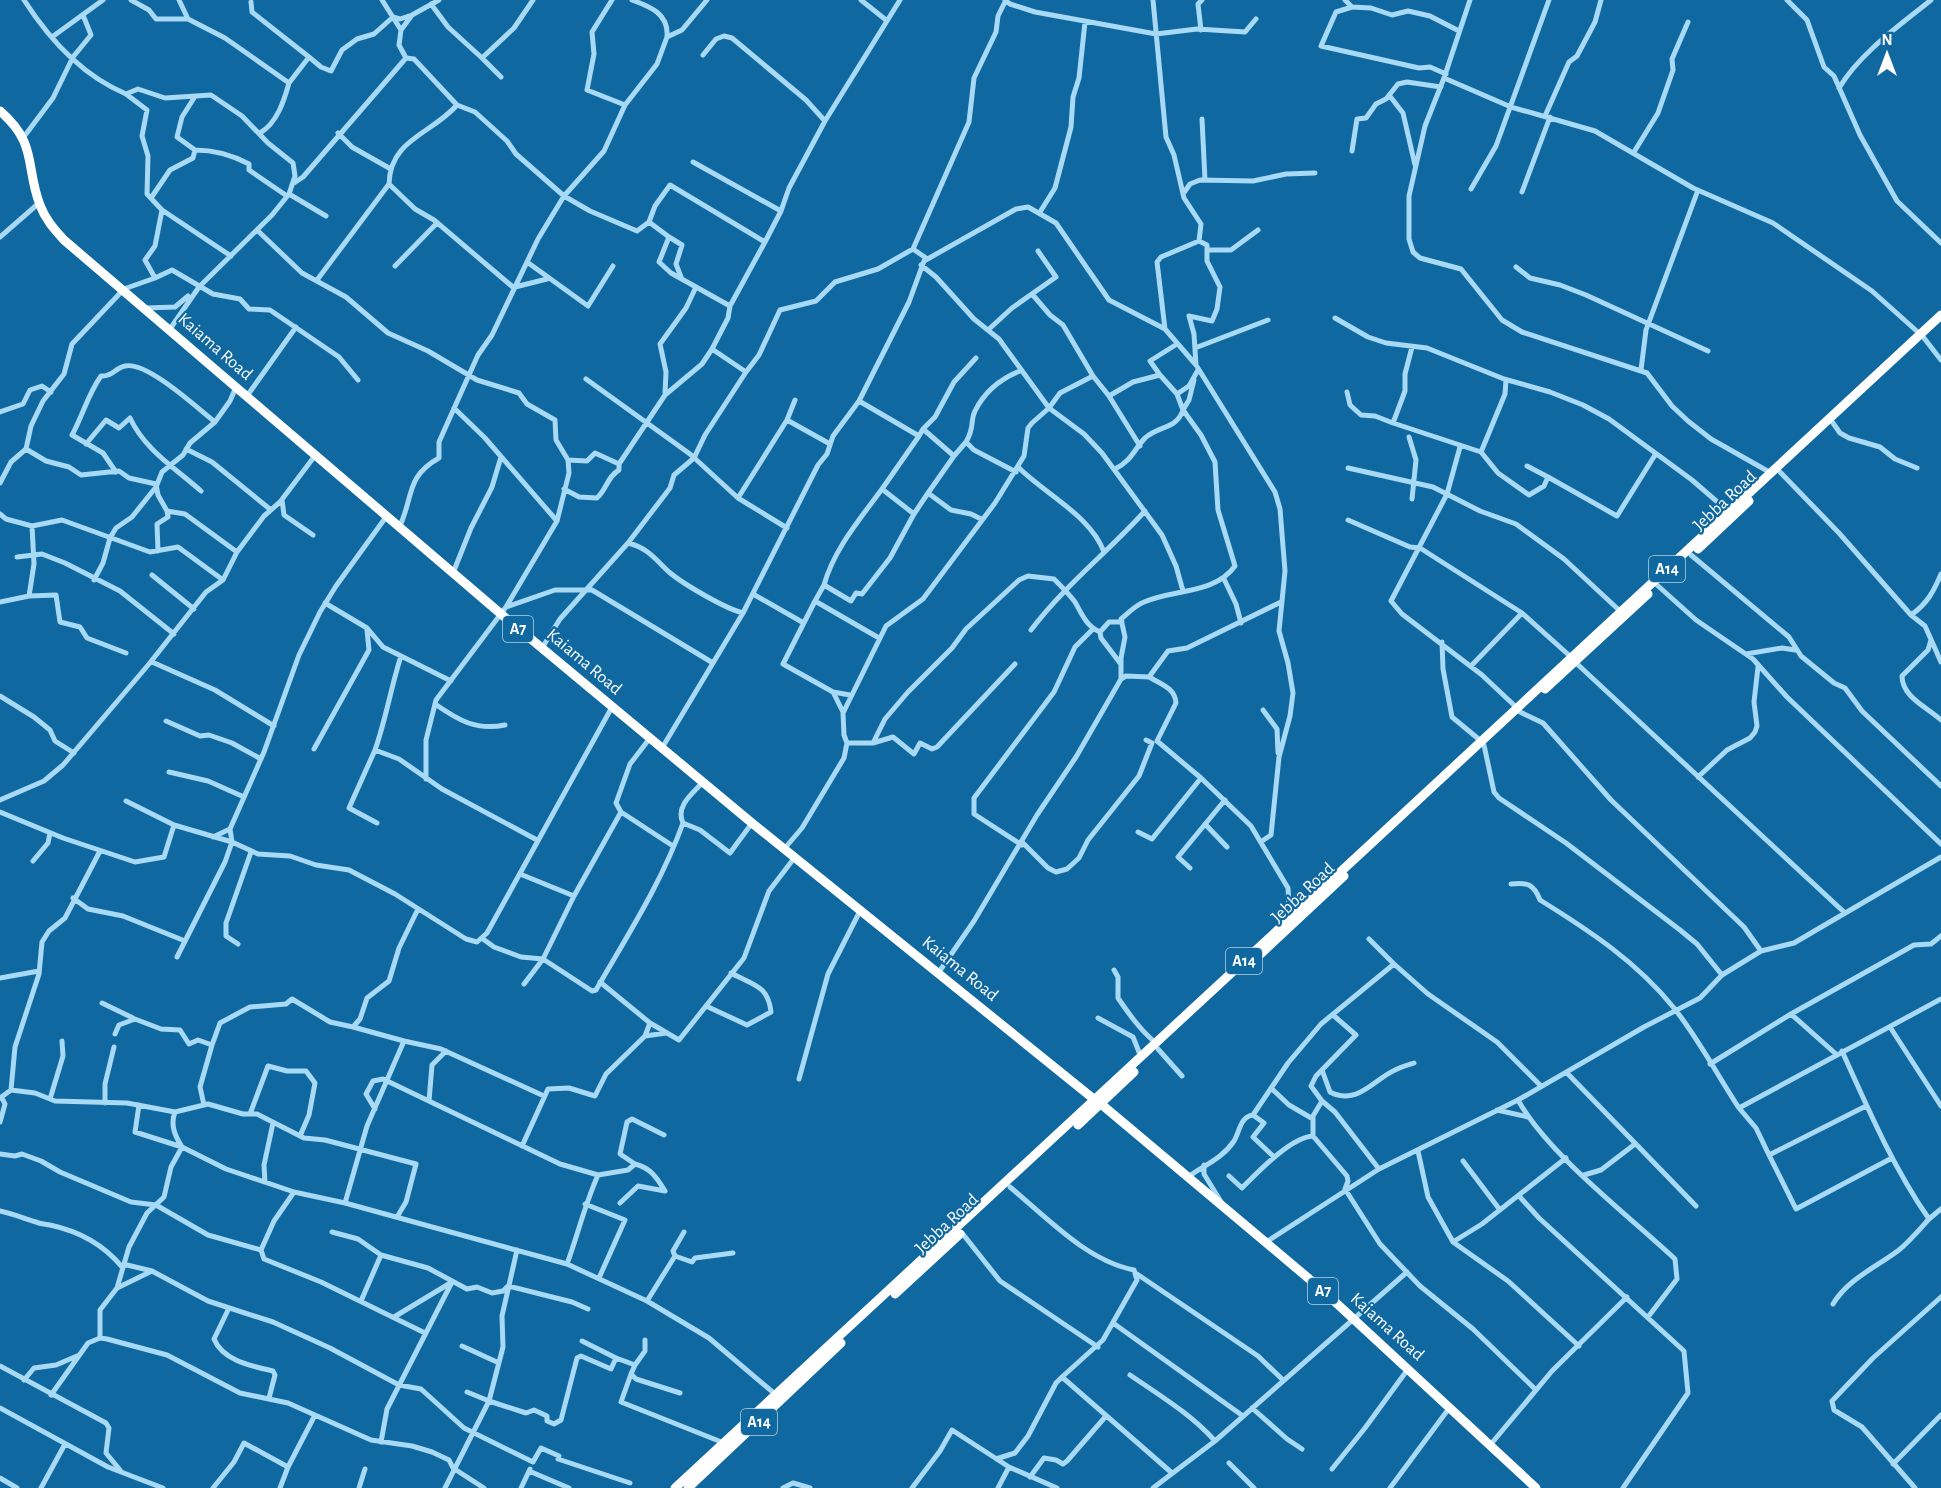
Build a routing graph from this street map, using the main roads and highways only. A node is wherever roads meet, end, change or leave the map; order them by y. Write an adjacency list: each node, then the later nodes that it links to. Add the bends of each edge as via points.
1 (2, 116): 9 (highway, Kaiama Road / A7, via 23,138 32,162 39,203 64,240 399,528 504,611 612,707)
2 (1941, 315): 4 (highway, Jebba Road / A14)
3 (1941, 322): 4 (highway, Jebba Road / A14)
4 (1922, 336): 5 (highway, Jebba Road / A14); 5 (highway, Jebba Road / A14, via 1833,423)
5 (1775, 472): 6 (highway, Jebba Road / A14, via 1691,555); 6 (highway, Jebba Road / A14, via 1620,611)
6 (1573, 660): 7 (highway, Jebba Road / A14)
7 (1483, 743): 8 (highway, Jebba Road / A14); 8 (highway, Jebba Road / A14)
8 (1157, 1046): 9 (highway, Jebba Road / A14); 9 (highway, Jebba Road / A14, via 1141,1057)
9 (1098, 1102): 10 (highway, Jebba Road / A14); 11 (highway, Jebba Road / A14); 12 (highway, Kaiama Road / A7, via 1352,1318)
10 (675, 1488)
11 (688, 1488)
12 (1536, 1488)

